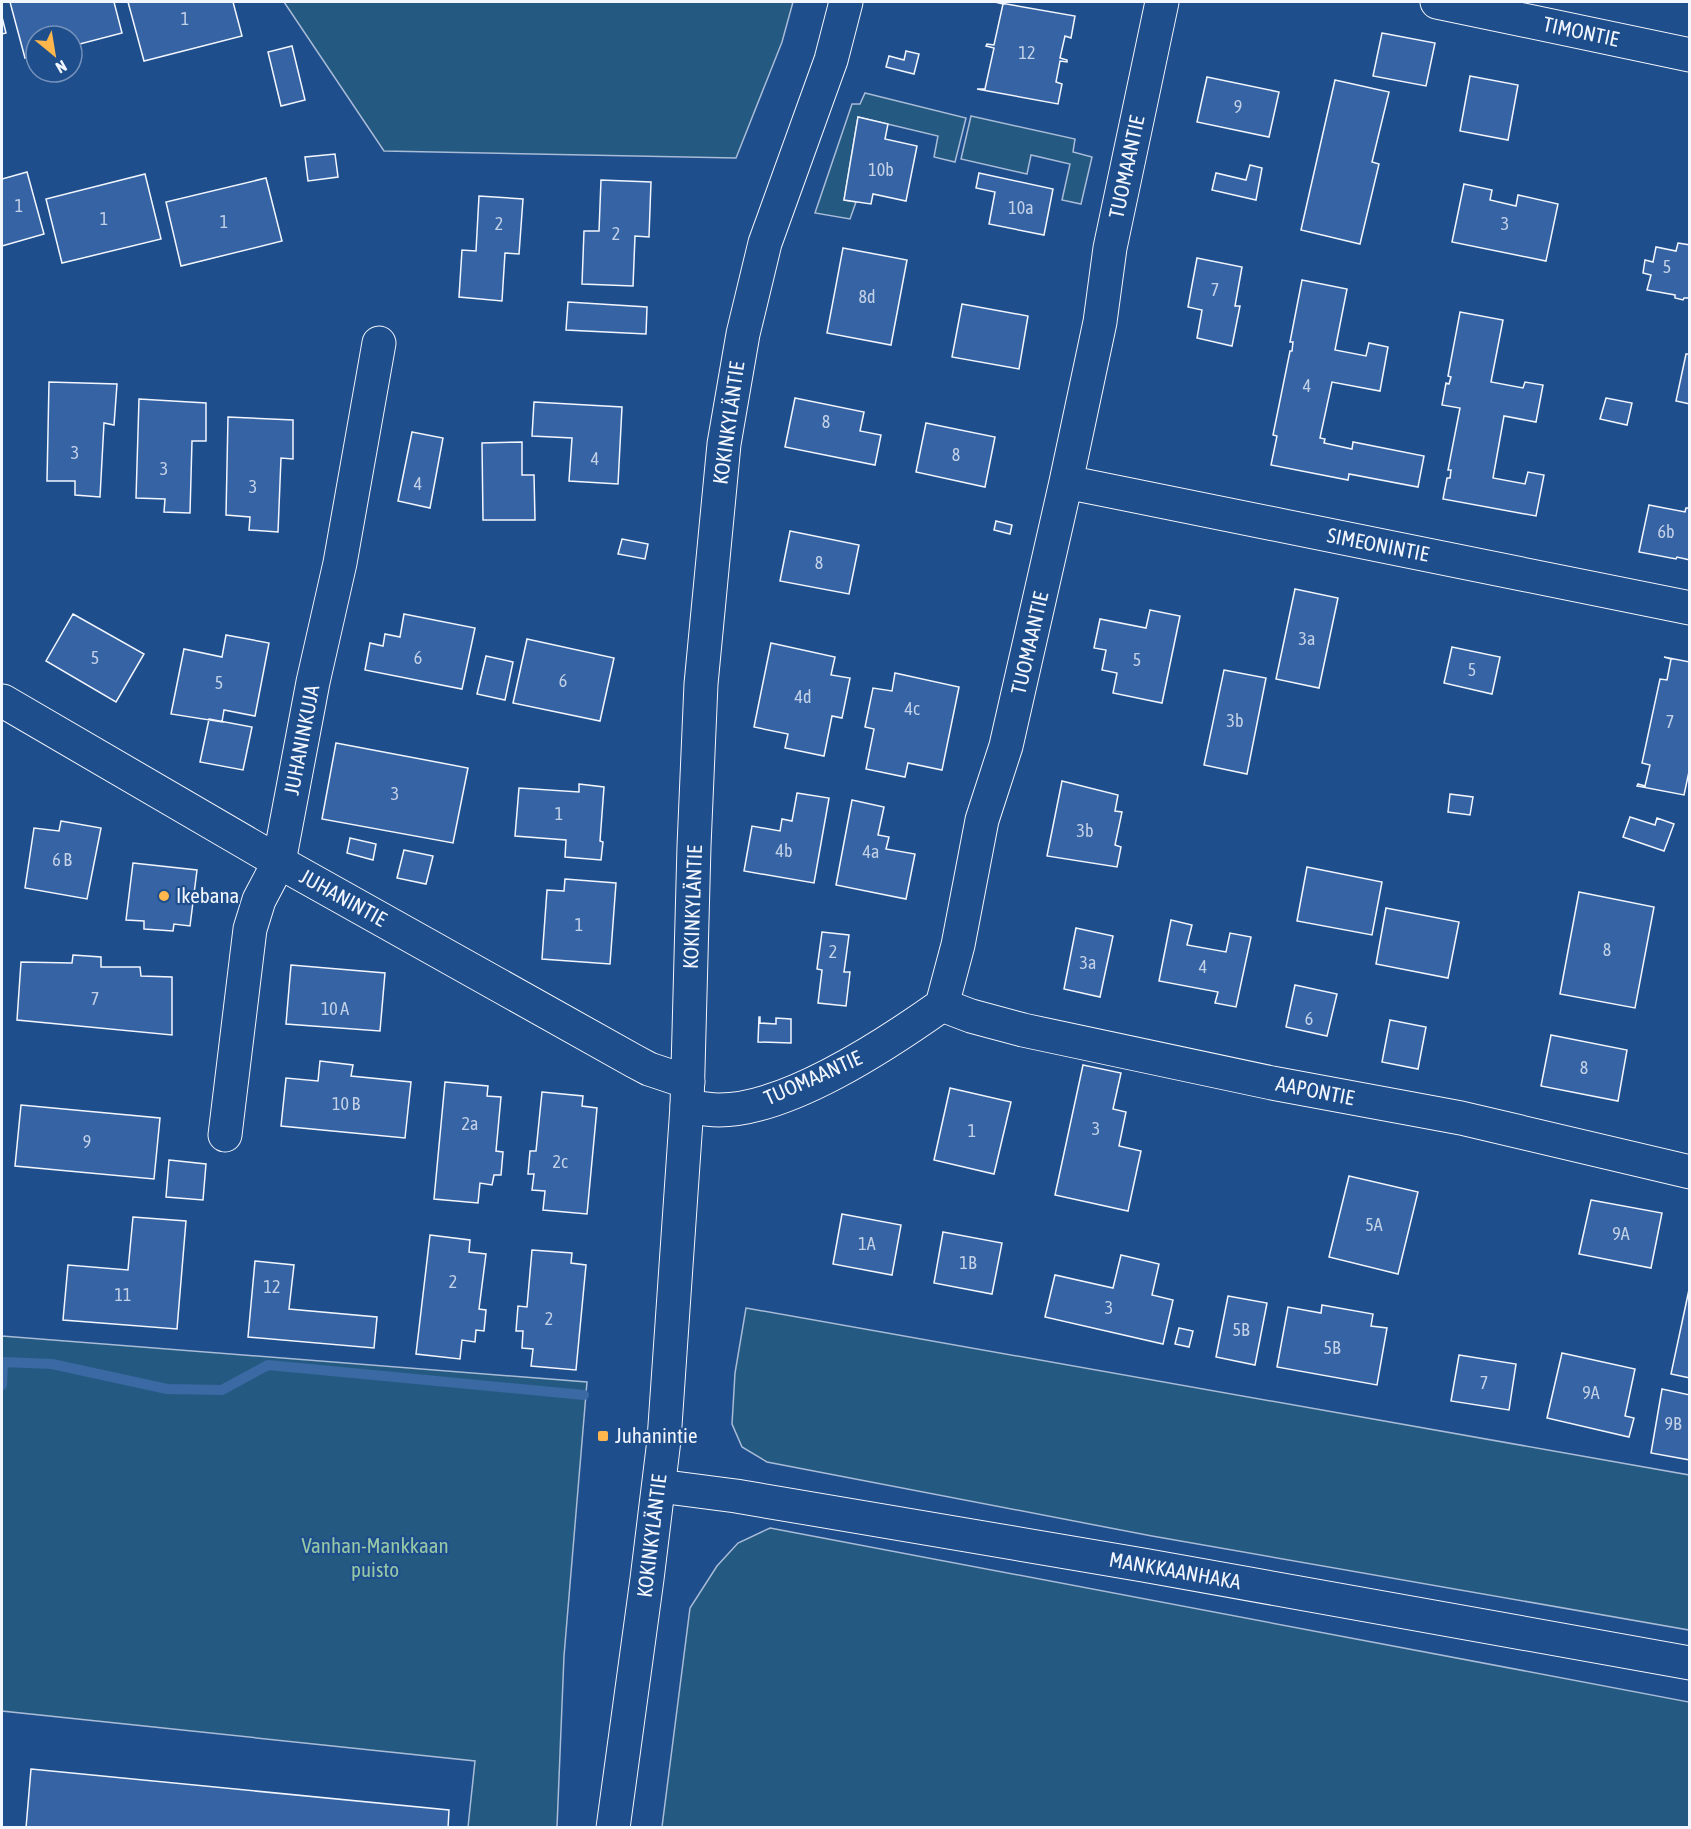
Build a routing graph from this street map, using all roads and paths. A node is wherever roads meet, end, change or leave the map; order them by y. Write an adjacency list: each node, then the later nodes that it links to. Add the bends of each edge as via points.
1 (846, 2): 11 (street, KOKINKYLÄNTIE, via 831,60 765,243 743,334 724,444 701,684)
2 (1162, 2): 6 (street, TUOMAANTIE)
3 (1437, 2): 4 (street, TIMONTIE)
4 (1689, 55)
5 (379, 343): 9 (street, JUHANINKUJA, via 340,563)
6 (1066, 482): 7 (street, SIMEONINTIE); 10 (street, TUOMAANTIE, via 1006,746 982,820)
7 (1689, 608)
8 (3, 701): 9 (street, JUHANINTIE)
9 (279, 862): 11 (street, JUHANINTIE); 12 (street, JUHANINKUJA, via 259,900 250,929)
10 (942, 1005): 11 (street, TUOMAANTIE, via 896,1037 782,1096 720,1110); 13 (street, AAPONTIE, via 1023,1030 1461,1118)
11 (688, 1094): 14 (street, KOKINKYLÄNTIE)
12 (225, 1135)
13 (1689, 1172)
14 (659, 1486): 15 (street, MANKKAANHAKA, via 1120,1561); 16 (street, KOKINKYLÄNTIE)
15 (1689, 1663)
16 (613, 1827)

